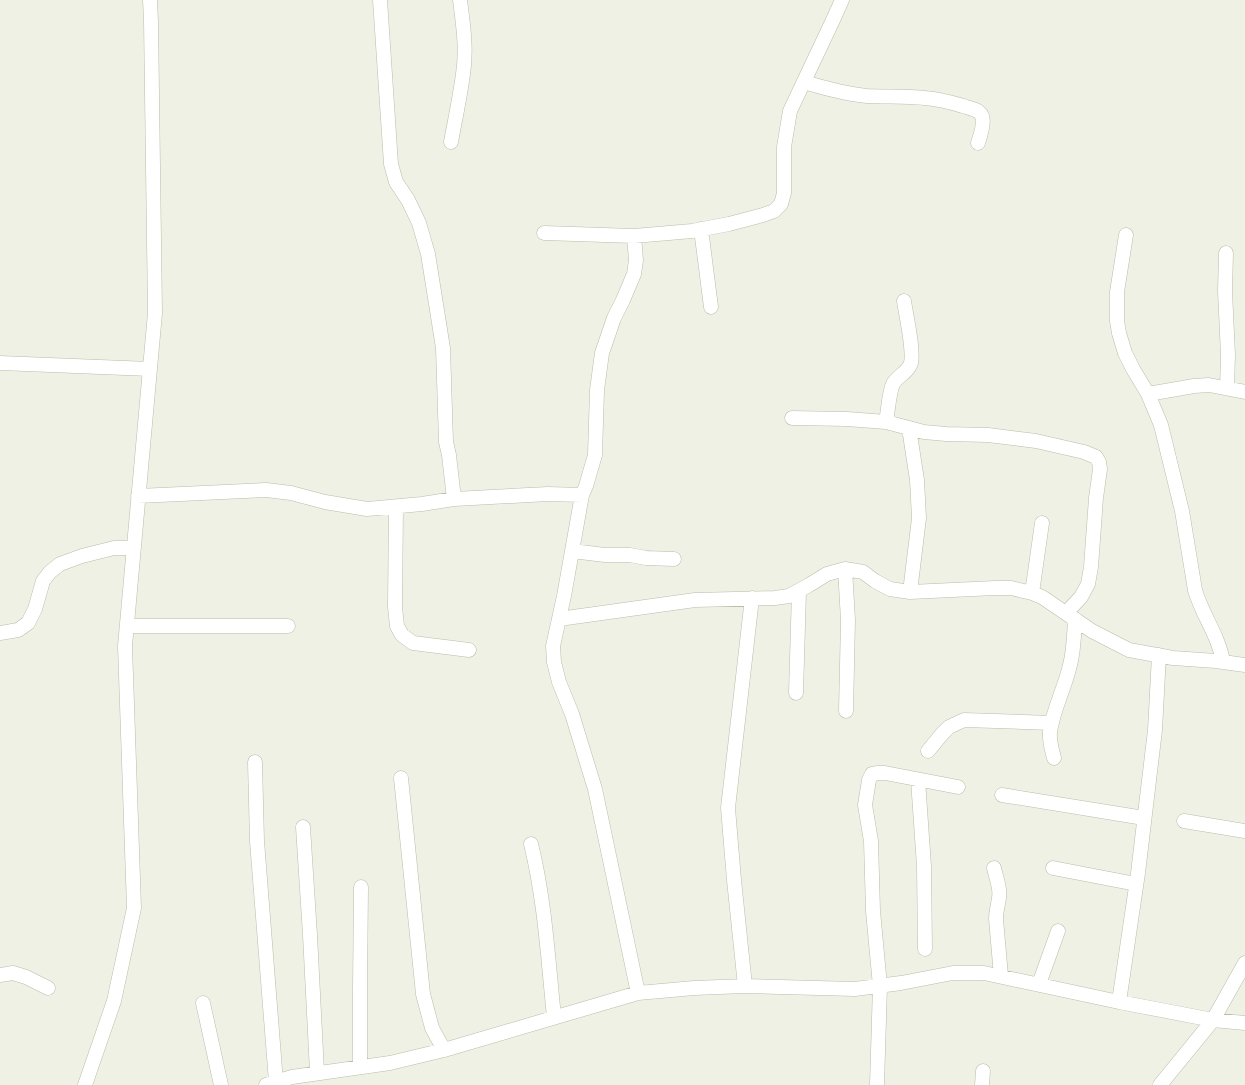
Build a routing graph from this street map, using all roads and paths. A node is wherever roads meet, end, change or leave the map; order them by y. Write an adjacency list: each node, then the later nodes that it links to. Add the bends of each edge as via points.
1 (150, 0): 16 (street, via 155,313)
2 (380, 0): 25 (street, via 391,164 396,182 419,223 428,254 442,348 446,442)
3 (460, 0): 6 (street, via 464,73)
4 (842, 0): 5 (street)
5 (804, 82): 7 (street, via 867,96 925,98 971,108 982,116); 8 (street, via 790,111 784,147 781,204 763,215)
6 (451, 142)
7 (978, 143)
8 (701, 229): 11 (street); 14 (street)
9 (544, 233): 11 (street)
10 (1126, 235): 19 (street, via 1117,292 1117,321 1125,353)
11 (634, 236): 23 (street, via 634,274 602,353 597,390 596,455)
12 (1226, 253): 17 (street)
13 (904, 301): 21 (street, via 912,359 908,369 891,388)
14 (711, 307)
15 (0, 363): 16 (street)
16 (150, 369): 24 (street)
17 (1227, 388): 18 (street); 19 (street, via 1194,386)
18 (1245, 392)
19 (1148, 394): 43 (street, via 1162,425 1182,511 1196,595 1219,645)
20 (792, 418): 21 (street)
21 (886, 422): 22 (street)
22 (909, 428): 33 (street, via 919,518); 36 (street, via 1036,441 1096,457 1100,469 1090,576)
23 (582, 495): 25 (street); 29 (street)
24 (138, 496): 26 (street, via 266,490 367,509); 28 (street)
25 (454, 499): 26 (street)
26 (396, 507): 41 (street, via 397,626 402,635 413,643)
27 (1042, 523): 34 (street)
28 (134, 548): 38 (street); 40 (street, via 114,548 60,564 43,581 28,623 18,630)
29 (572, 550): 30 (street); 37 (street)
30 (674, 559)
31 (845, 569): 32 (street, via 827,574); 33 (street, via 863,572 890,589); 46 (street, via 848,620)
32 (800, 591): 35 (street, via 789,596); 45 (street)
33 (910, 592): 34 (street, via 1011,588)
34 (1032, 593): 36 (street)
35 (752, 598): 37 (street, via 695,600); 70 (street, via 728,808)
36 (1070, 616): 42 (street, via 1092,632 1130,650); 47 (street, via 1074,644)
37 (559, 619): 73 (street, via 553,646 554,662 595,789)
38 (127, 626): 39 (street); 83 (street, via 134,908 114,1001)
39 (288, 626)
40 (0, 633)
41 (469, 650)
42 (1159, 655): 43 (street); 55 (street, via 1155,730)
43 (1222, 662): 44 (street)
44 (1245, 665)
45 (796, 693)
46 (846, 711)
47 (1052, 723): 48 (street, via 964,720 942,734); 49 (street, via 1050,733)
48 (928, 751)
49 (1054, 758)
50 (255, 762): 82 (street)
51 (401, 778): 79 (street, via 423,994 432,1028)
52 (918, 780): 53 (street); 65 (street); 71 (street, via 878,773 872,774 869,780 865,805 871,841)
53 (958, 787)
54 (1002, 795): 55 (street)
55 (1144, 818): 62 (street)
56 (1184, 821): 58 (street)
57 (303, 827): 81 (street)
58 (1245, 831)
59 (530, 844): 76 (street, via 542,896)
60 (994, 868): 68 (street, via 1000,896 996,919)
61 (1053, 868): 62 (street)
62 (1136, 884): 74 (street)
63 (361, 887): 80 (street)
64 (1058, 931): 69 (street)
65 (925, 949)
66 (1245, 963): 77 (street)
67 (0, 975): 72 (street, via 13,973)
68 (1000, 976): 69 (street); 71 (street, via 953,972)
69 (1039, 984): 74 (street)
70 (745, 986): 71 (street, via 855,989); 73 (street)
71 (880, 986): 85 (street)
72 (48, 988)
73 (638, 993): 76 (street)
74 (1119, 1002): 77 (street)
75 (203, 1003): 84 (street)
76 (554, 1017): 79 (street)
77 (1213, 1020): 78 (street); 86 (street)
78 (1245, 1023)
79 (444, 1050): 80 (street)
80 (360, 1066): 81 (street)
81 (317, 1072): 82 (street)
82 (271, 1083)
83 (85, 1085)
84 (220, 1085)
85 (877, 1085)
86 (1160, 1085)

